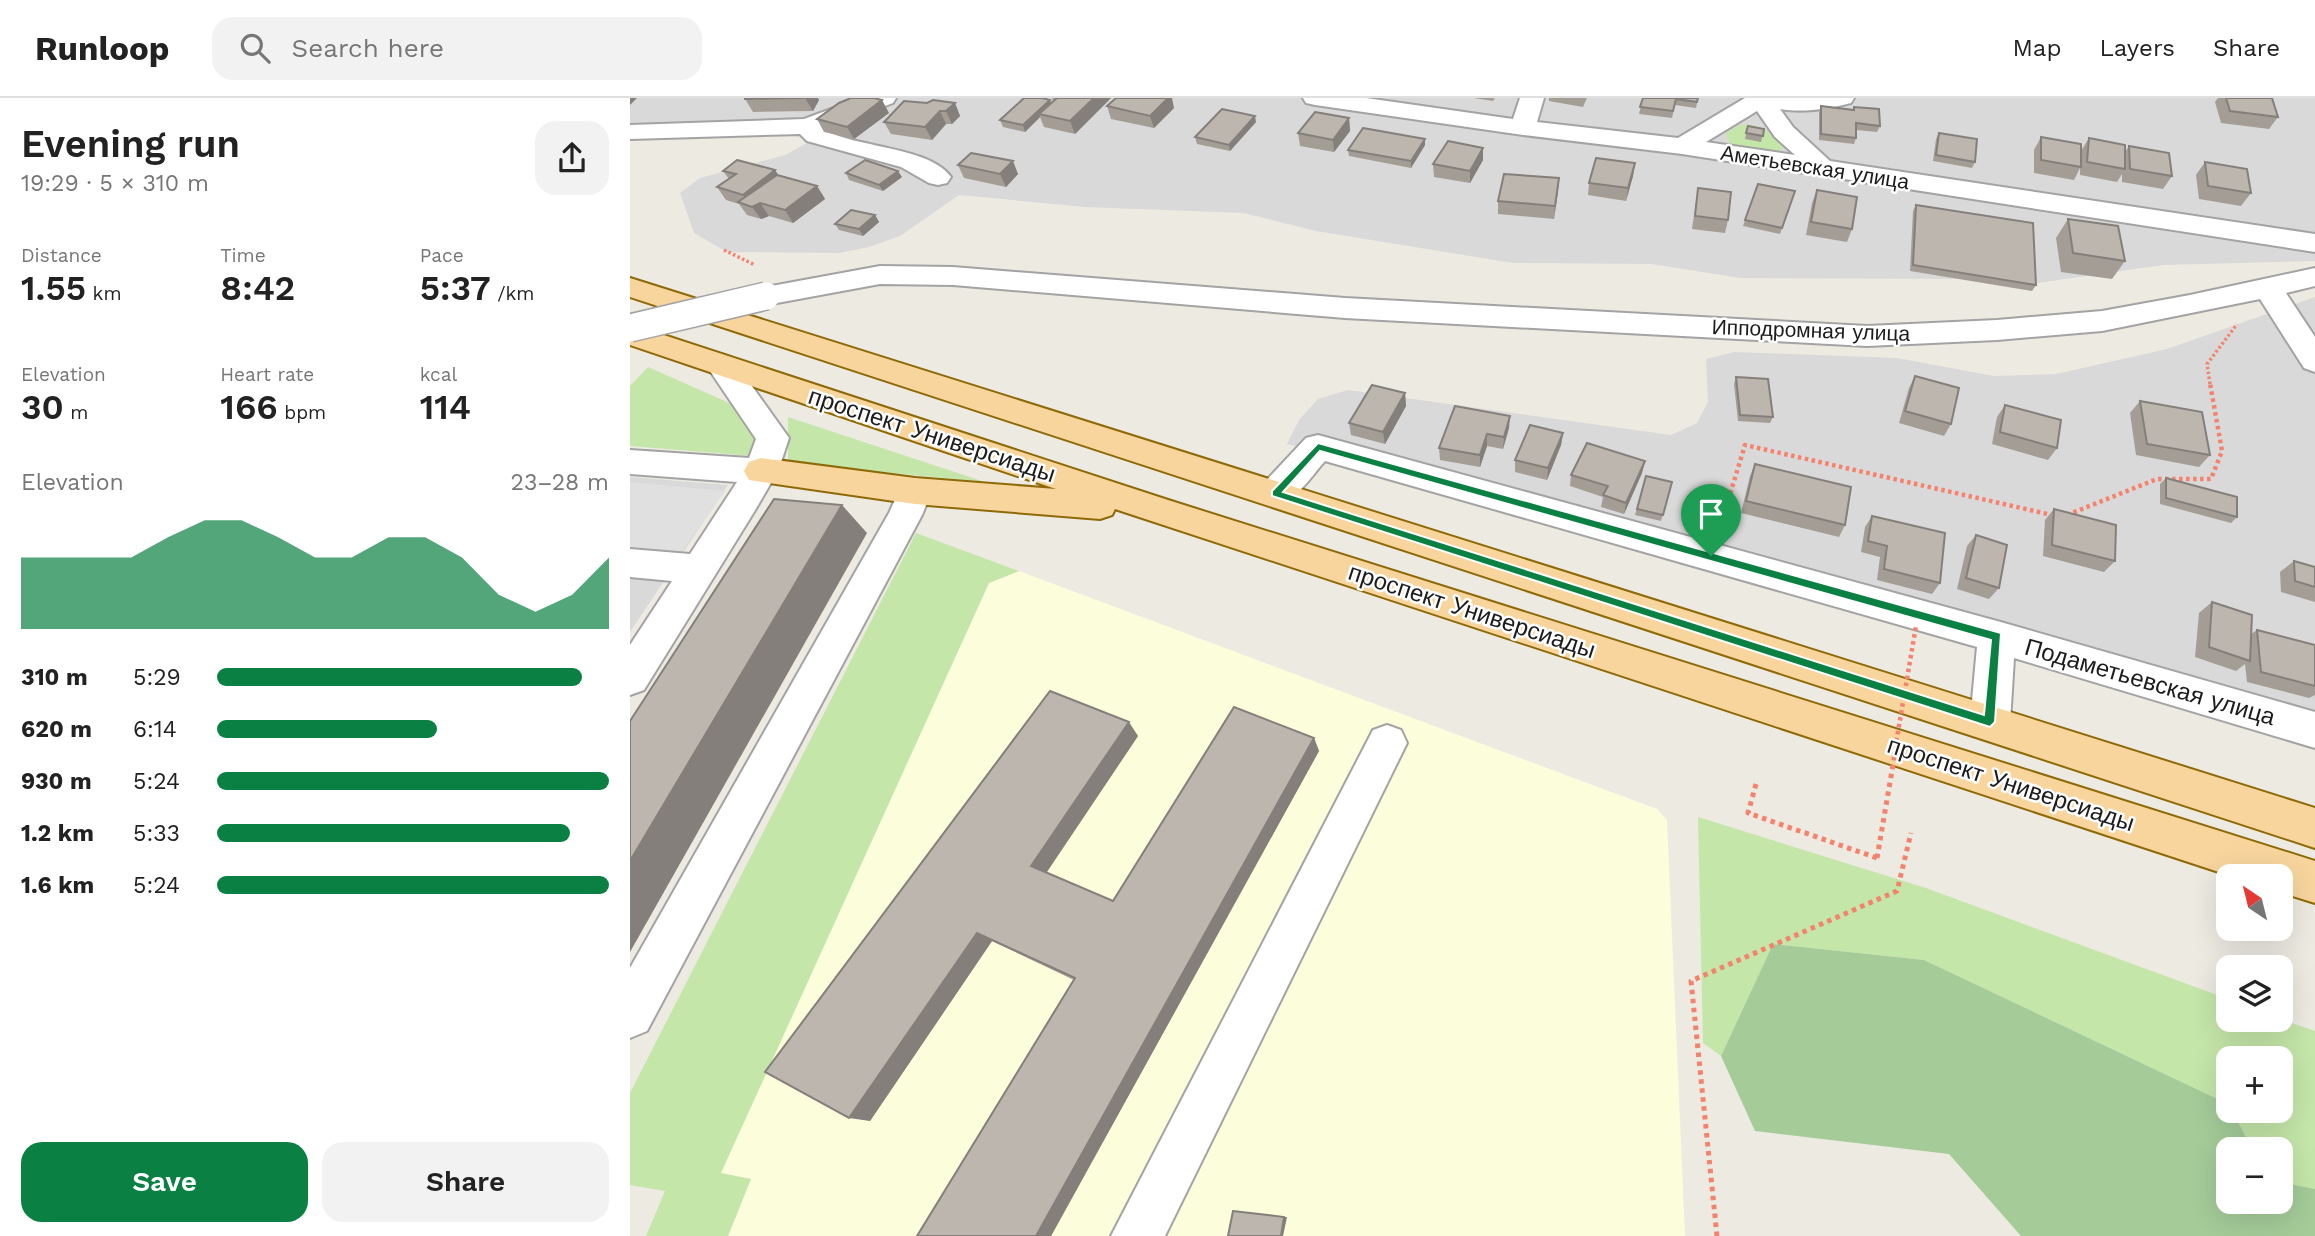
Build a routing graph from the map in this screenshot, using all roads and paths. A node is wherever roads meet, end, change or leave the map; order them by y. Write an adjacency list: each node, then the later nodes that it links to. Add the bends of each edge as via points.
1 (884, 98): 6 (street)
2 (1319, 98): 7 (street, Аметьевская улица)
3 (1532, 98): 7 (street)
4 (1842, 98): 5 (street, via 1793,104)
5 (1761, 99): 9 (street); 10 (street, via 1784,132)
6 (807, 127): 8 (street); 11 (street, via 817,136 910,162)
7 (1523, 128): 9 (street, Аметьевская улица)
8 (630, 132)
9 (1682, 146): 10 (street, Аметьевская улица)
10 (1823, 168): 12 (street, Аметьевская улица)
11 (938, 177)
12 (2315, 243)
13 (724, 250): 15 (path)
14 (2315, 277): 17 (street, Ипподромная улица)
15 (764, 282): 17 (street, Ипподромная улица, via 953,276 1345,308 1867,336 2102,321); 19 (street, Ипподромная улица, bridge)
16 (630, 287): 26 (main road, проспект Универсиады)
17 (2268, 288): 21 (street)
18 (2239, 322): 28 (path, via 2207,364 2222,451 2211,479 2157,479 2061,518 1745,445)
19 (630, 328)
20 (630, 334): 22 (main road, проспект Универсиады)
21 (2315, 361)
22 (720, 365): 24 (street, via 773,438); 27 (main road, проспект Универсиады)
23 (630, 462): 24 (street)
24 (761, 471): 25 (main road); 30 (street)
25 (915, 491): 27 (main road); 41 (street)
26 (1275, 493): 28 (street, Подаметьевская улица, via 1318,447); 34 (main road, проспект Универсиады)
27 (1160, 511): 40 (main road, проспект Универсиады)
28 (1711, 556): 32 (street, Подаметьевская улица)
29 (630, 563): 30 (street)
30 (699, 569): 33 (street)
31 (1916, 626): 37 (path, bridge, via 1877,858 1748,813)
32 (1997, 637): 34 (street); 35 (street, Подаметьевская улица)
33 (634, 666)
34 (1990, 722): 38 (main road, проспект Универсиады)
35 (2315, 730)
36 (1387, 743): 42 (street)
37 (1756, 784)
38 (2315, 828)
39 (1911, 833): 43 (path, via 1897,891 1691,981)
40 (2315, 882)
41 (630, 1014)
42 (1137, 1236)
43 (1717, 1236)

